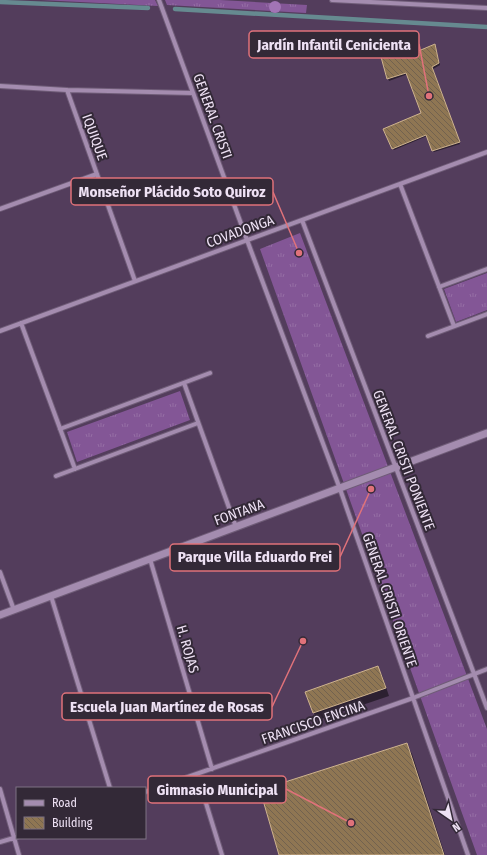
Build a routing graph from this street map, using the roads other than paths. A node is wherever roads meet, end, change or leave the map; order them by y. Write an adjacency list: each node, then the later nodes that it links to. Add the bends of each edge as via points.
1 (159, 0): 6 (street, GENERAL CRISTI)
2 (332, 0): 3 (street)
3 (487, 8)
4 (0, 86): 5 (street)
5 (67, 90): 6 (street); 8 (street, IQUIQUE)
6 (192, 93): 12 (street, GENERAL CRISTI)
7 (487, 152): 9 (street, COVADONGA)
8 (97, 174): 10 (street); 14 (street, IQUIQUE)
9 (400, 184): 11 (street, COVADONGA); 15 (street)
10 (0, 208)
11 (302, 220): 12 (street, COVADONGA); 26 (street, GENERAL CRISTI PONIENTE)
12 (247, 240): 14 (street, COVADONGA); 29 (street, GENERAL CRISTI ORIENTE)
13 (487, 269): 15 (street)
14 (135, 281): 17 (street, COVADONGA)
15 (439, 287): 18 (street)
16 (487, 314): 18 (street)
17 (21, 323): 19 (street, COVADONGA); 24 (street)
18 (454, 326): 20 (street)
19 (0, 331)
20 (428, 336)
21 (210, 373): 22 (street)
22 (184, 383): 23 (street); 24 (street)
23 (198, 423): 27 (street); 30 (street)
24 (60, 430): 27 (street)
25 (487, 433): 26 (street, FONTANA)
26 (395, 468): 29 (street, FONTANA); 37 (street, GENERAL CRISTI PONIENTE)
27 (75, 469): 28 (street)
28 (56, 476)
29 (340, 488): 30 (street, FONTANA); 38 (street, GENERAL CRISTI ORIENTE)
30 (236, 527): 31 (street, FONTANA)
31 (150, 559): 33 (street, FONTANA); 40 (street, H. ROJAS)
32 (0, 572): 34 (street)
33 (51, 596): 34 (street, FONTANA); 42 (street)
34 (14, 610): 35 (street, FONTANA)
35 (0, 615)
36 (487, 669): 37 (street, FRANCISCO ENCINA)
37 (475, 674): 38 (street, FRANCISCO ENCINA); 39 (street, GENERAL CRISTI PONIENTE)
38 (413, 698): 40 (street, FRANCISCO ENCINA); 50 (street, GENERAL CRISTI ORIENTE)
39 (487, 708)
40 (212, 769): 41 (street, FRANCISCO ENCINA)
41 (197, 774): 44 (street, FRANCISCO ENCINA); 49 (street)
42 (110, 787)
43 (0, 789): 45 (street)
44 (146, 792)
45 (16, 837): 47 (street)
46 (16, 839): 48 (street)
47 (0, 842)
48 (19, 855)
49 (222, 855)
50 (468, 855)

